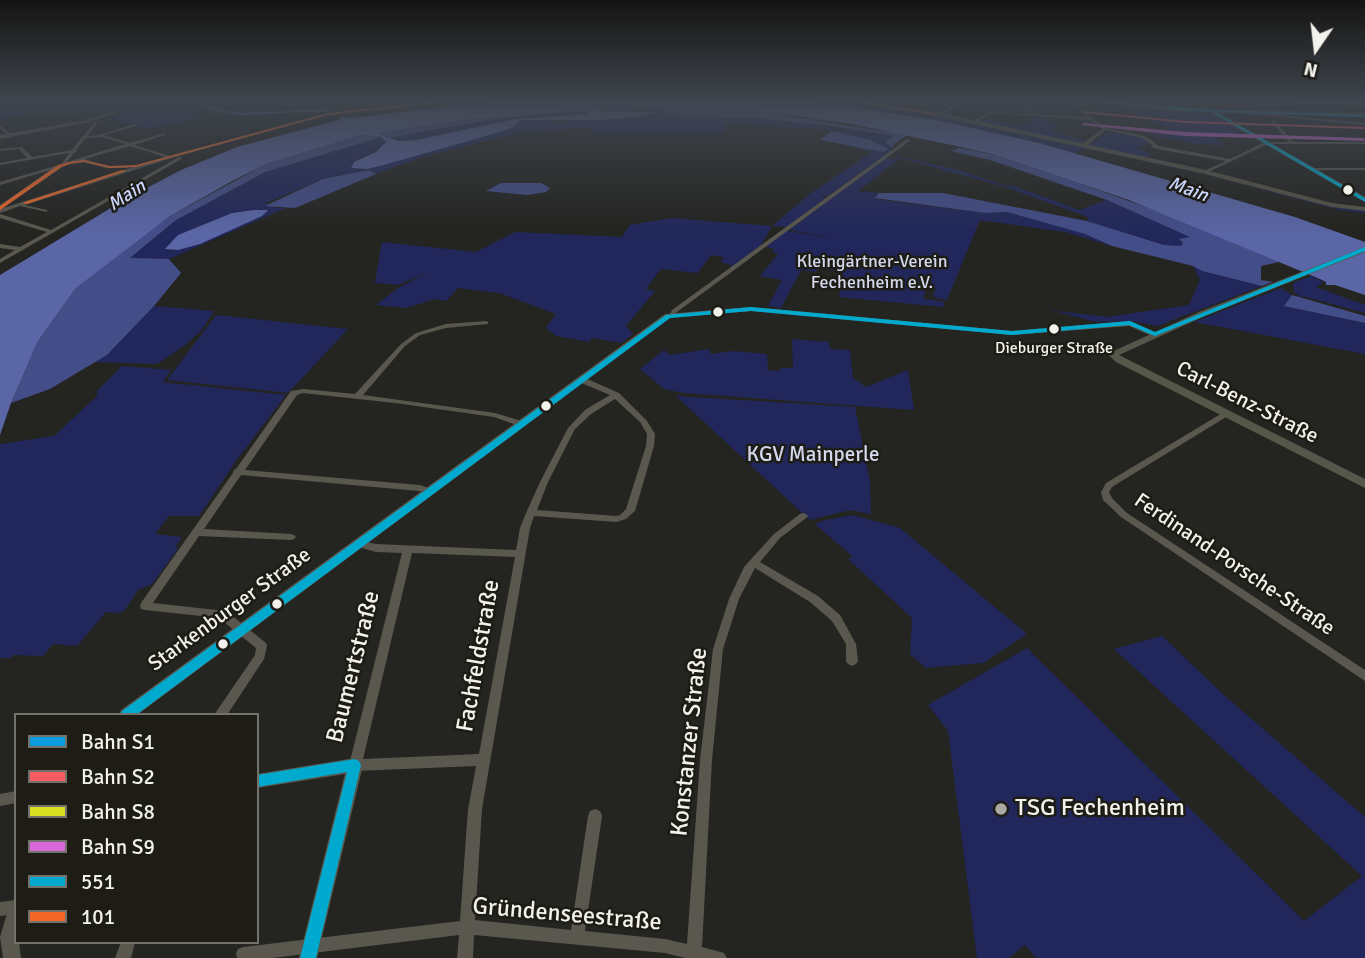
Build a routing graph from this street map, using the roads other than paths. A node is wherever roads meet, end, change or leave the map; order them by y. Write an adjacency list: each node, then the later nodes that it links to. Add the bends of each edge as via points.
1 (79, 145): 13 (street)
2 (130, 145): 19 (street)
3 (134, 145): 16 (street)
4 (213, 145): 14 (street)
5 (903, 145): 43 (street, Starkenburger Straße)
6 (1077, 145): 11 (main road)
7 (1155, 145): 18 (street)
8 (1263, 145): 18 (street)
9 (1270, 145): 22 (main road)
10 (1279, 145): 23 (main road)
11 (1083, 146): 26 (main road)
12 (0, 150): 17 (street, via 19,147)
13 (75, 151): 15 (street); 17 (street)
14 (182, 153): 16 (street); 38 (street, via 184,156 161,170)
15 (71, 157): 19 (street); 21 (street)
16 (170, 157): 25 (street)
17 (30, 158): 20 (street)
18 (1232, 160): 26 (street)
19 (80, 161): 21 (street); 25 (street)
20 (0, 164)
21 (60, 166): 28 (street); 32 (street)
22 (1312, 169): 23 (street); 31 (main road)
23 (1322, 169): 24 (street); 30 (main road)
24 (1365, 169)
25 (118, 170): 33 (street)
26 (1206, 172): 34 (main road, via 1322,203)
27 (0, 177): 28 (street)
28 (11, 181): 29 (street)
29 (0, 184)
30 (1365, 194)
31 (1365, 200)
32 (11, 201): 33 (street, via 6,206); 35 (street)
33 (18, 205): 35 (street); 36 (street)
34 (1363, 207)
35 (0, 210)
36 (46, 211)
37 (0, 216): 38 (street)
38 (52, 232): 40 (street)
39 (0, 246): 40 (street)
40 (21, 249): 42 (street)
41 (1365, 249): 45 (main road)
42 (0, 261)
43 (669, 316): 45 (street, via 759,309 1023,334 1125,323); 46 (street, Starkenburger Straße)
44 (486, 323): 48 (street, via 437,327 409,340)
45 (1155, 334): 49 (main road, Carl-Benz-Straße, via 1113,355)
46 (582, 380): 47 (street); 50 (street, Starkenburger Straße)
47 (616, 395): 54 (street, Fachfeldstraße, via 572,428); 54 (street, via 651,434 629,514 616,519)
48 (358, 396): 50 (street, via 495,415); 51 (street, via 294,393)
49 (1227, 414): 52 (main road, Carl-Benz-Straße); 64 (street, Ferdinand-Porsche-Straße, via 1109,485 1105,492 1108,500)
50 (522, 424): 53 (street, Starkenburger Straße)
51 (237, 472): 53 (street); 56 (street)
52 (1365, 484)
53 (429, 491): 58 (street, Starkenburger Straße)
54 (531, 513): 60 (street, Fachfeldstraße)
55 (803, 516): 61 (street, Konstanzer Straße, via 777,536)
56 (196, 532): 57 (street); 62 (street, via 145,606 216,612)
57 (291, 537)
58 (358, 544): 59 (street); 62 (street, Starkenburger Straße)
59 (408, 550): 60 (street); 68 (street, Baumertstraße)
60 (520, 554): 67 (street, Fachfeldstraße)
61 (754, 563): 63 (street, via 814,598 836,618 851,644); 76 (street, Konstanzer Straße, via 733,599 713,677)
62 (242, 629): 65 (street, Starkenburger Straße); 66 (street, via 263,648)
63 (852, 661)
64 (1365, 676)
65 (129, 713)
66 (221, 713)
67 (483, 760): 68 (street); 72 (street, Fachfeldstraße, via 475,809)
68 (355, 765): 69 (street); 74 (street, Baumertstraße)
69 (259, 781)
70 (595, 816): 73 (street)
71 (14, 916): 77 (street, via 9,937)
72 (468, 927): 73 (street, Gründenseestraße); 74 (street, Gründenseestraße); 78 (street, Fachfeldstraße)
73 (577, 938): 76 (street, Gründenseestraße, via 665,946)
74 (310, 952): 75 (street, Gründenseestraße)
75 (243, 954)
76 (694, 955): 79 (street, Gründenseestraße)
77 (12, 958)
78 (465, 958)
79 (719, 958)

